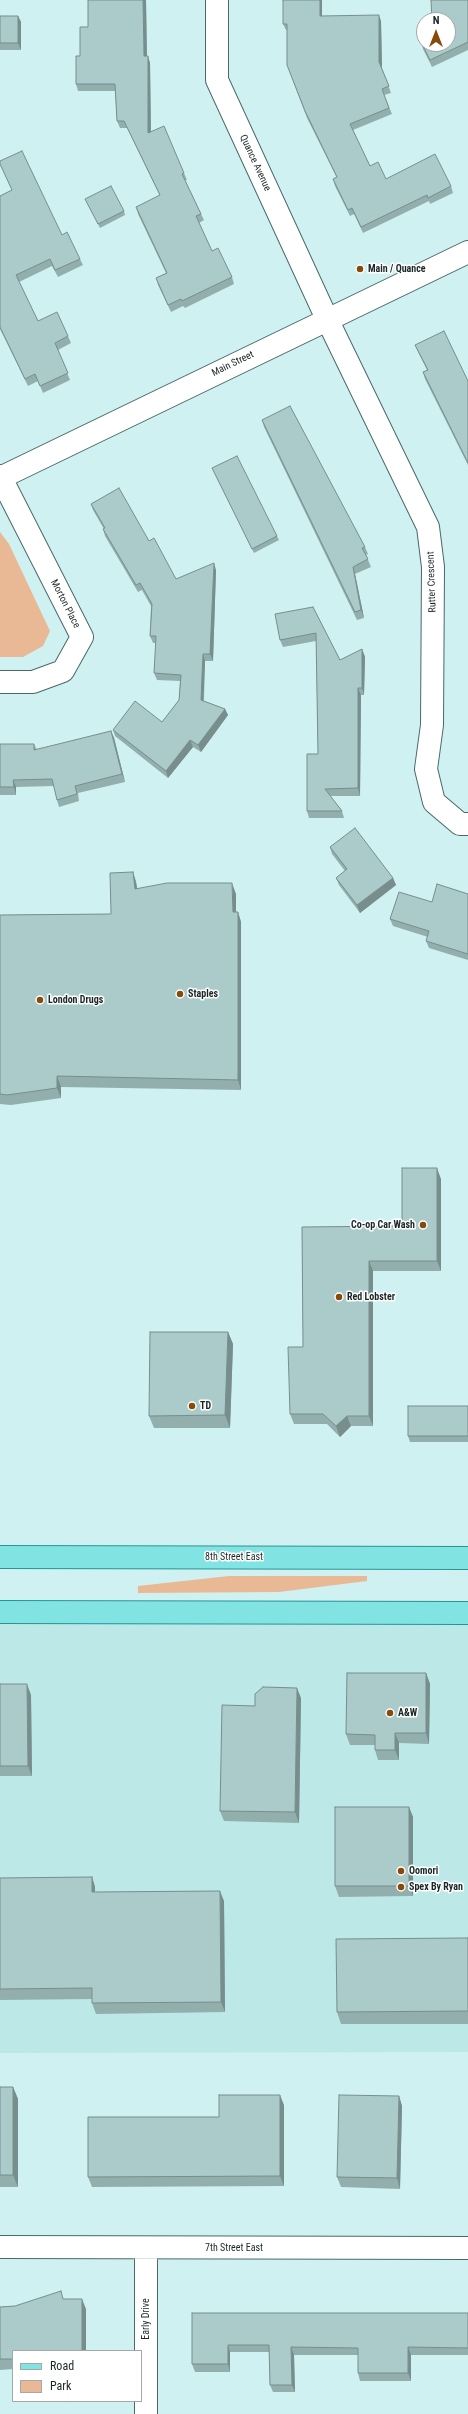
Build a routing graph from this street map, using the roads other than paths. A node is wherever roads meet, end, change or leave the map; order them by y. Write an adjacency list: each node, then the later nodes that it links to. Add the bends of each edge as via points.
1 (217, 0): 3 (street, Quance Avenue, via 216,80)
2 (468, 252): 3 (street, Main Street)
3 (327, 319): 4 (street, Main Street); 6 (street, Rutter Crescent, via 428,527 433,567 432,709 426,769 434,802 460,824)
4 (0, 477): 5 (street, Morton Place, via 82,637 63,671 33,682)
5 (0, 682)
6 (468, 824)
7 (0, 1557): 8 (main road, 8th Street East)
8 (468, 1558)
9 (0, 1612): 10 (main road)
10 (468, 1613)
11 (0, 2247): 12 (street, 7th Street East)
12 (146, 2248): 13 (street, 7th Street East); 14 (street, Early Drive)
13 (468, 2248)
14 (146, 2414)

